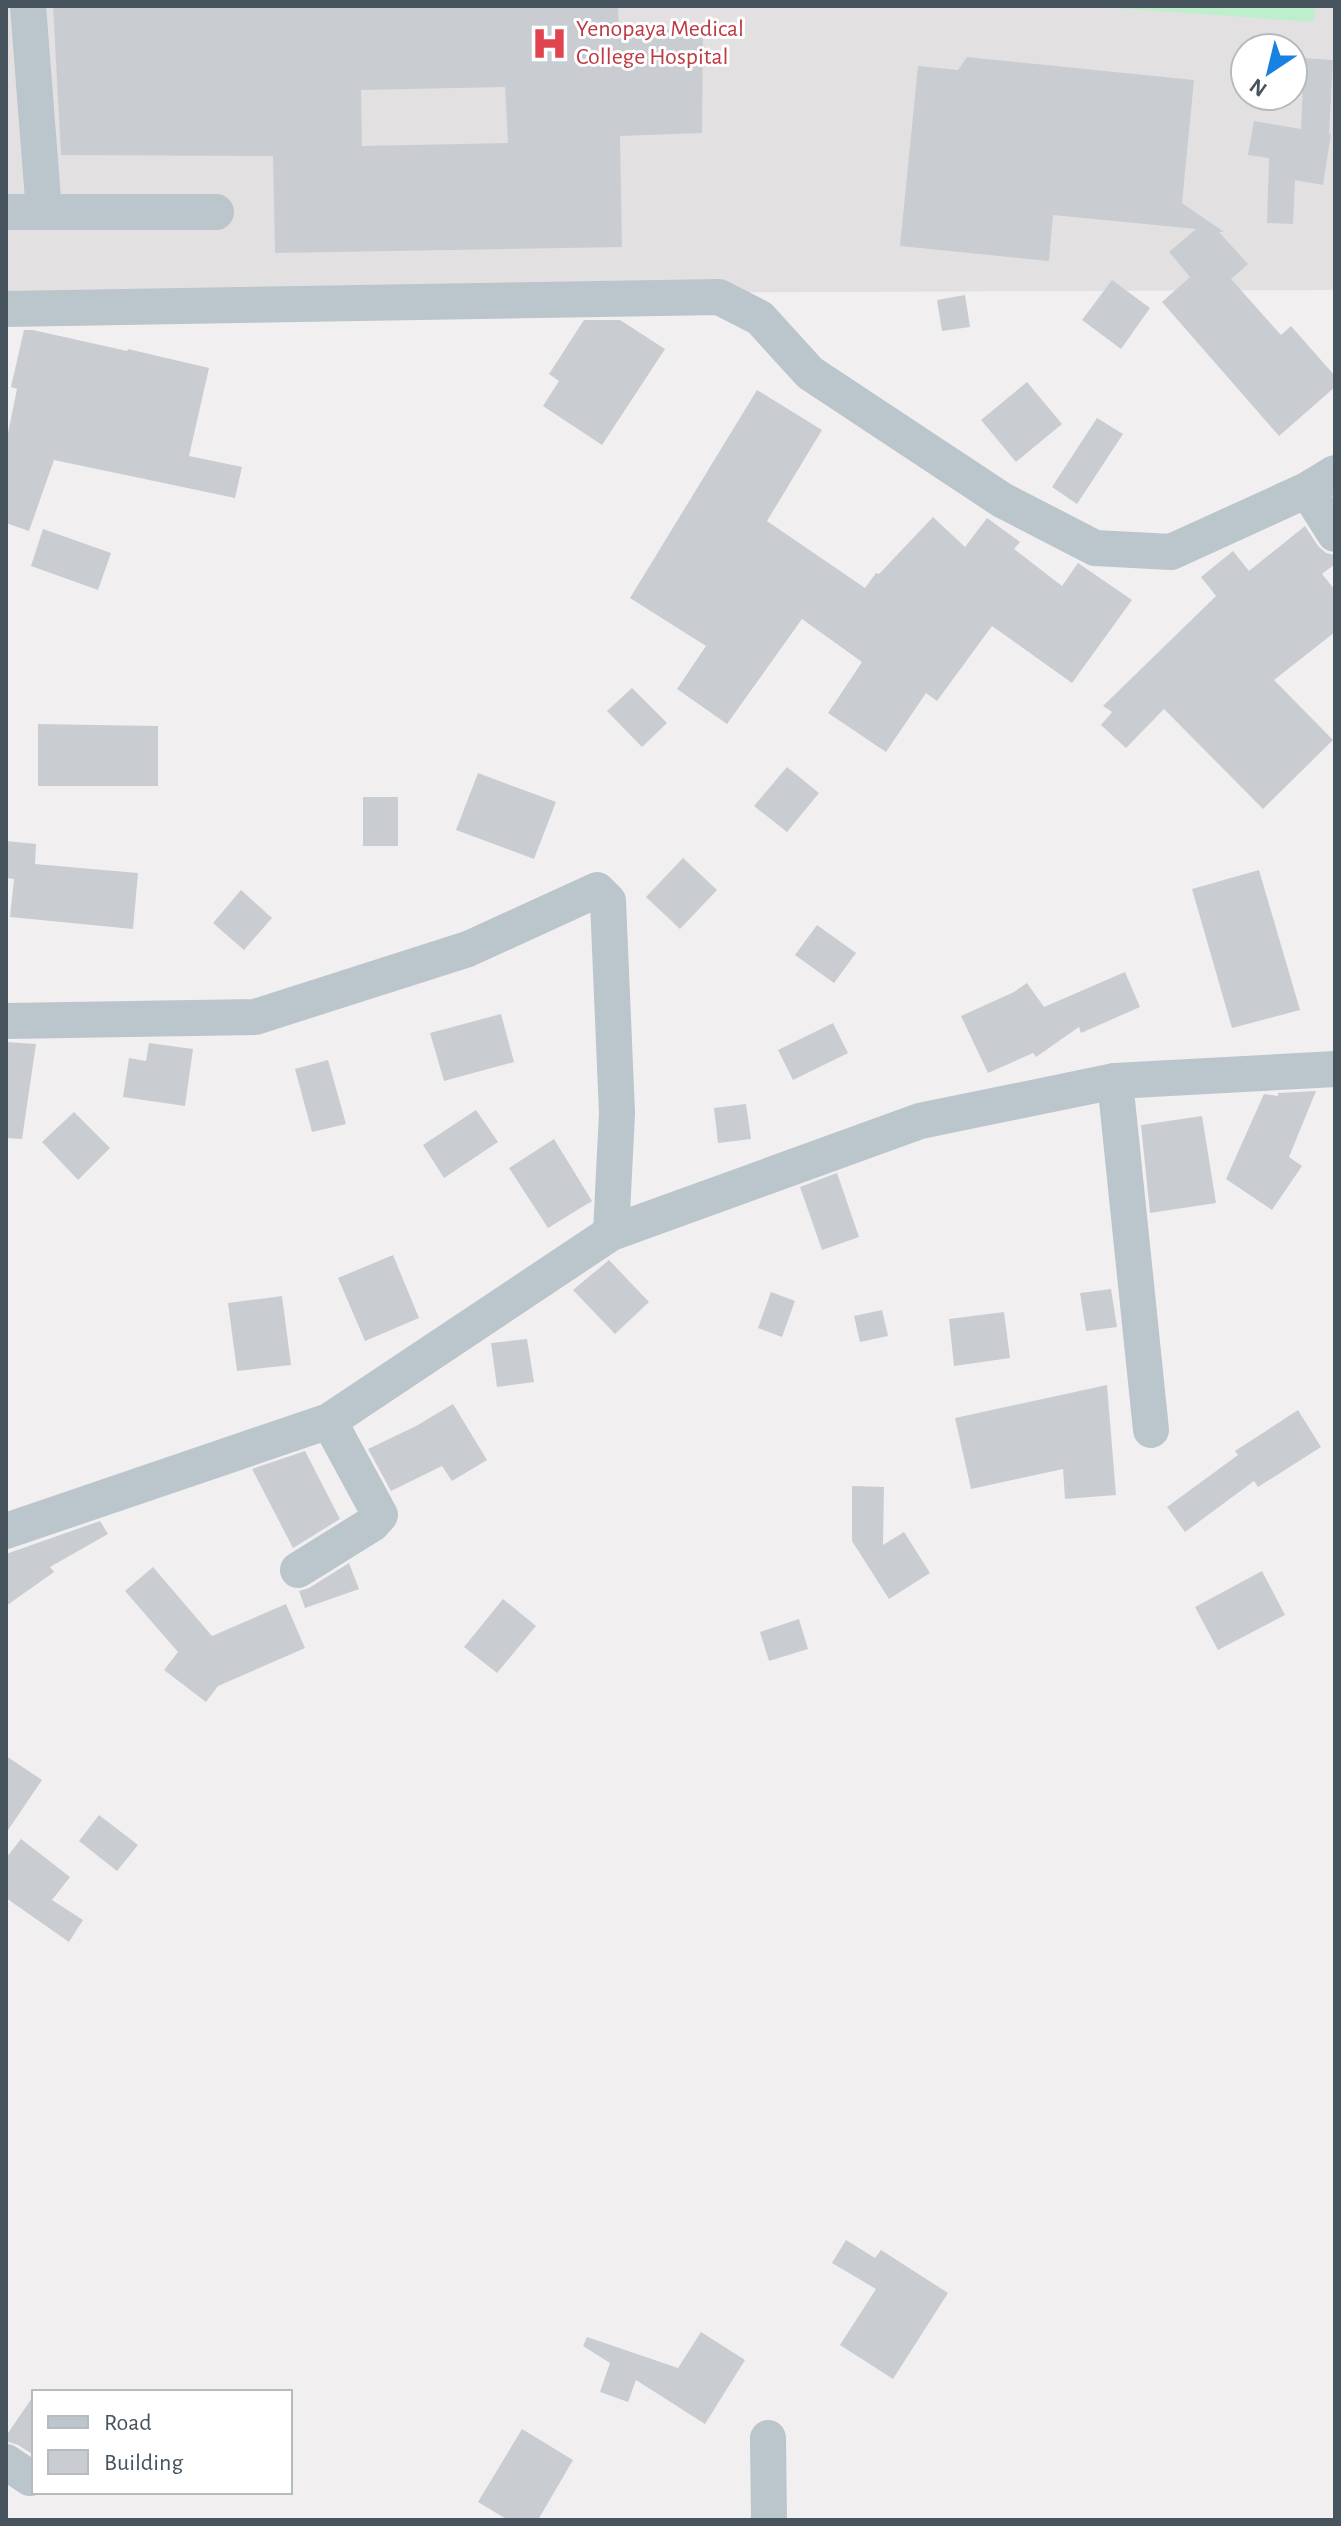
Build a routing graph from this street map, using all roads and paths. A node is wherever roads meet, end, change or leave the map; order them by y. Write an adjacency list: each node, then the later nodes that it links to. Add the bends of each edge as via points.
1 (28, 6): 3 (street)
2 (6, 212): 3 (street)
3 (44, 212): 4 (street)
4 (216, 212)
5 (6, 309): 6 (street, via 719,297 760,318 810,373 1002,500 1095,548 1171,552)
6 (1321, 482): 7 (street)
7 (1335, 534)
8 (6, 1021): 11 (street, via 255,1017 468,949 597,890 608,901 617,1113)
9 (1335, 1069): 10 (street)
10 (1115, 1081): 11 (street, via 920,1121); 13 (street)
11 (611, 1233): 12 (street)
12 (329, 1421): 14 (street); 15 (street, via 380,1515)
13 (1151, 1430)
14 (6, 1531)
15 (298, 1570)
16 (768, 2438): 17 (street)
17 (769, 2520)

